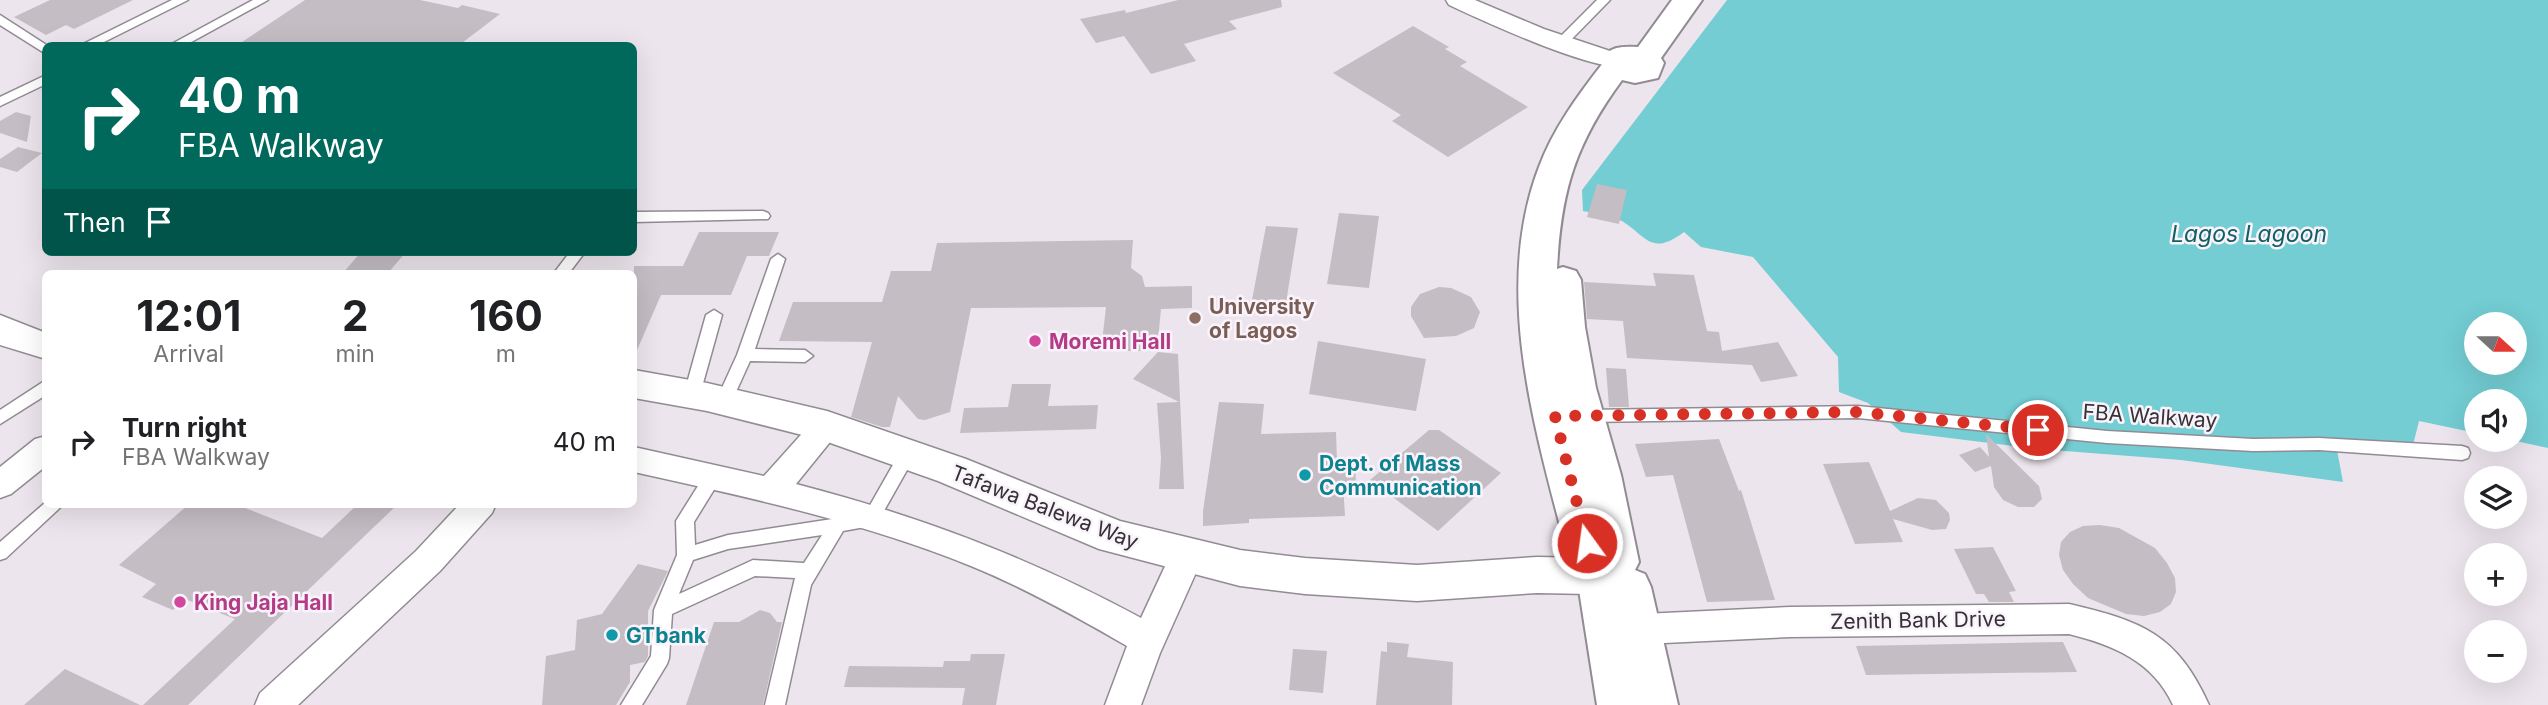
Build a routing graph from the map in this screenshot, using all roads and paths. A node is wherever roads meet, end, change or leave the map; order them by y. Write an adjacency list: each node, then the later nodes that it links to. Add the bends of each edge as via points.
1 (182, 0): 8 (lane)
2 (262, 0): 9 (lane)
3 (1457, 0): 10 (street)
4 (1604, 0): 10 (lane)
5 (1665, 0): 12 (main road)
6 (1687, 0): 12 (main road)
7 (0, 19): 11 (lane)
8 (93, 42)
9 (182, 42)
10 (1560, 44): 12 (street)
11 (42, 47)
12 (1628, 63): 28 (main road, via 1571,202 1564,304 1576,388)
13 (42, 81): 14 (lane)
14 (0, 102)
15 (763, 216): 16 (lane)
16 (637, 217)
17 (575, 256): 19 (lane)
18 (778, 259): 23 (lane)
19 (563, 270)
20 (713, 315): 27 (lane)
21 (0, 328): 22 (street)
22 (42, 345)
23 (745, 355): 24 (lane); 27 (lane)
24 (805, 356)
25 (637, 385): 27 (street, Tafawa Balewa Way)
26 (42, 389): 29 (lane)
27 (708, 398): 30 (street, Tafawa Balewa Way)
28 (1569, 416): 31 (lane, FBA Walkway, via 1858,412 2107,438); 45 (main road, via 1600,475)
29 (0, 418)
30 (827, 426): 32 (street, Tafawa Balewa Way); 37 (street)
31 (2462, 453)
32 (908, 454): 40 (lane); 43 (street, Tafawa Balewa Way, via 1114,537)
33 (42, 456): 36 (street)
34 (637, 461): 35 (street)
35 (714, 475): 37 (street); 42 (lane, via 685,522)
36 (0, 485)
37 (770, 491): 40 (street)
38 (51, 508): 41 (lane)
39 (476, 508): 48 (street, via 428,561)
40 (854, 522): 42 (lane, via 727,542); 44 (lane); 47 (street, via 983,557)
41 (0, 553)
42 (686, 555): 46 (lane)
43 (1186, 557): 45 (street, Tafawa Balewa Way, via 1305,576 1418,583 1537,575); 47 (street)
44 (810, 571): 46 (lane, via 753,568); 50 (lane, via 802,583)
45 (1611, 592): 52 (main road); 53 (main road); 54 (street, Zenith Bank Drive, via 1790,622 2069,619 2106,627 2147,647 2170,665)
46 (663, 610): 49 (lane, via 660,658)
47 (1148, 640): 51 (street)
48 (273, 705)
49 (631, 705)
50 (775, 705)
51 (1123, 705)
52 (1621, 705)
53 (1654, 705)
54 (2191, 705)

